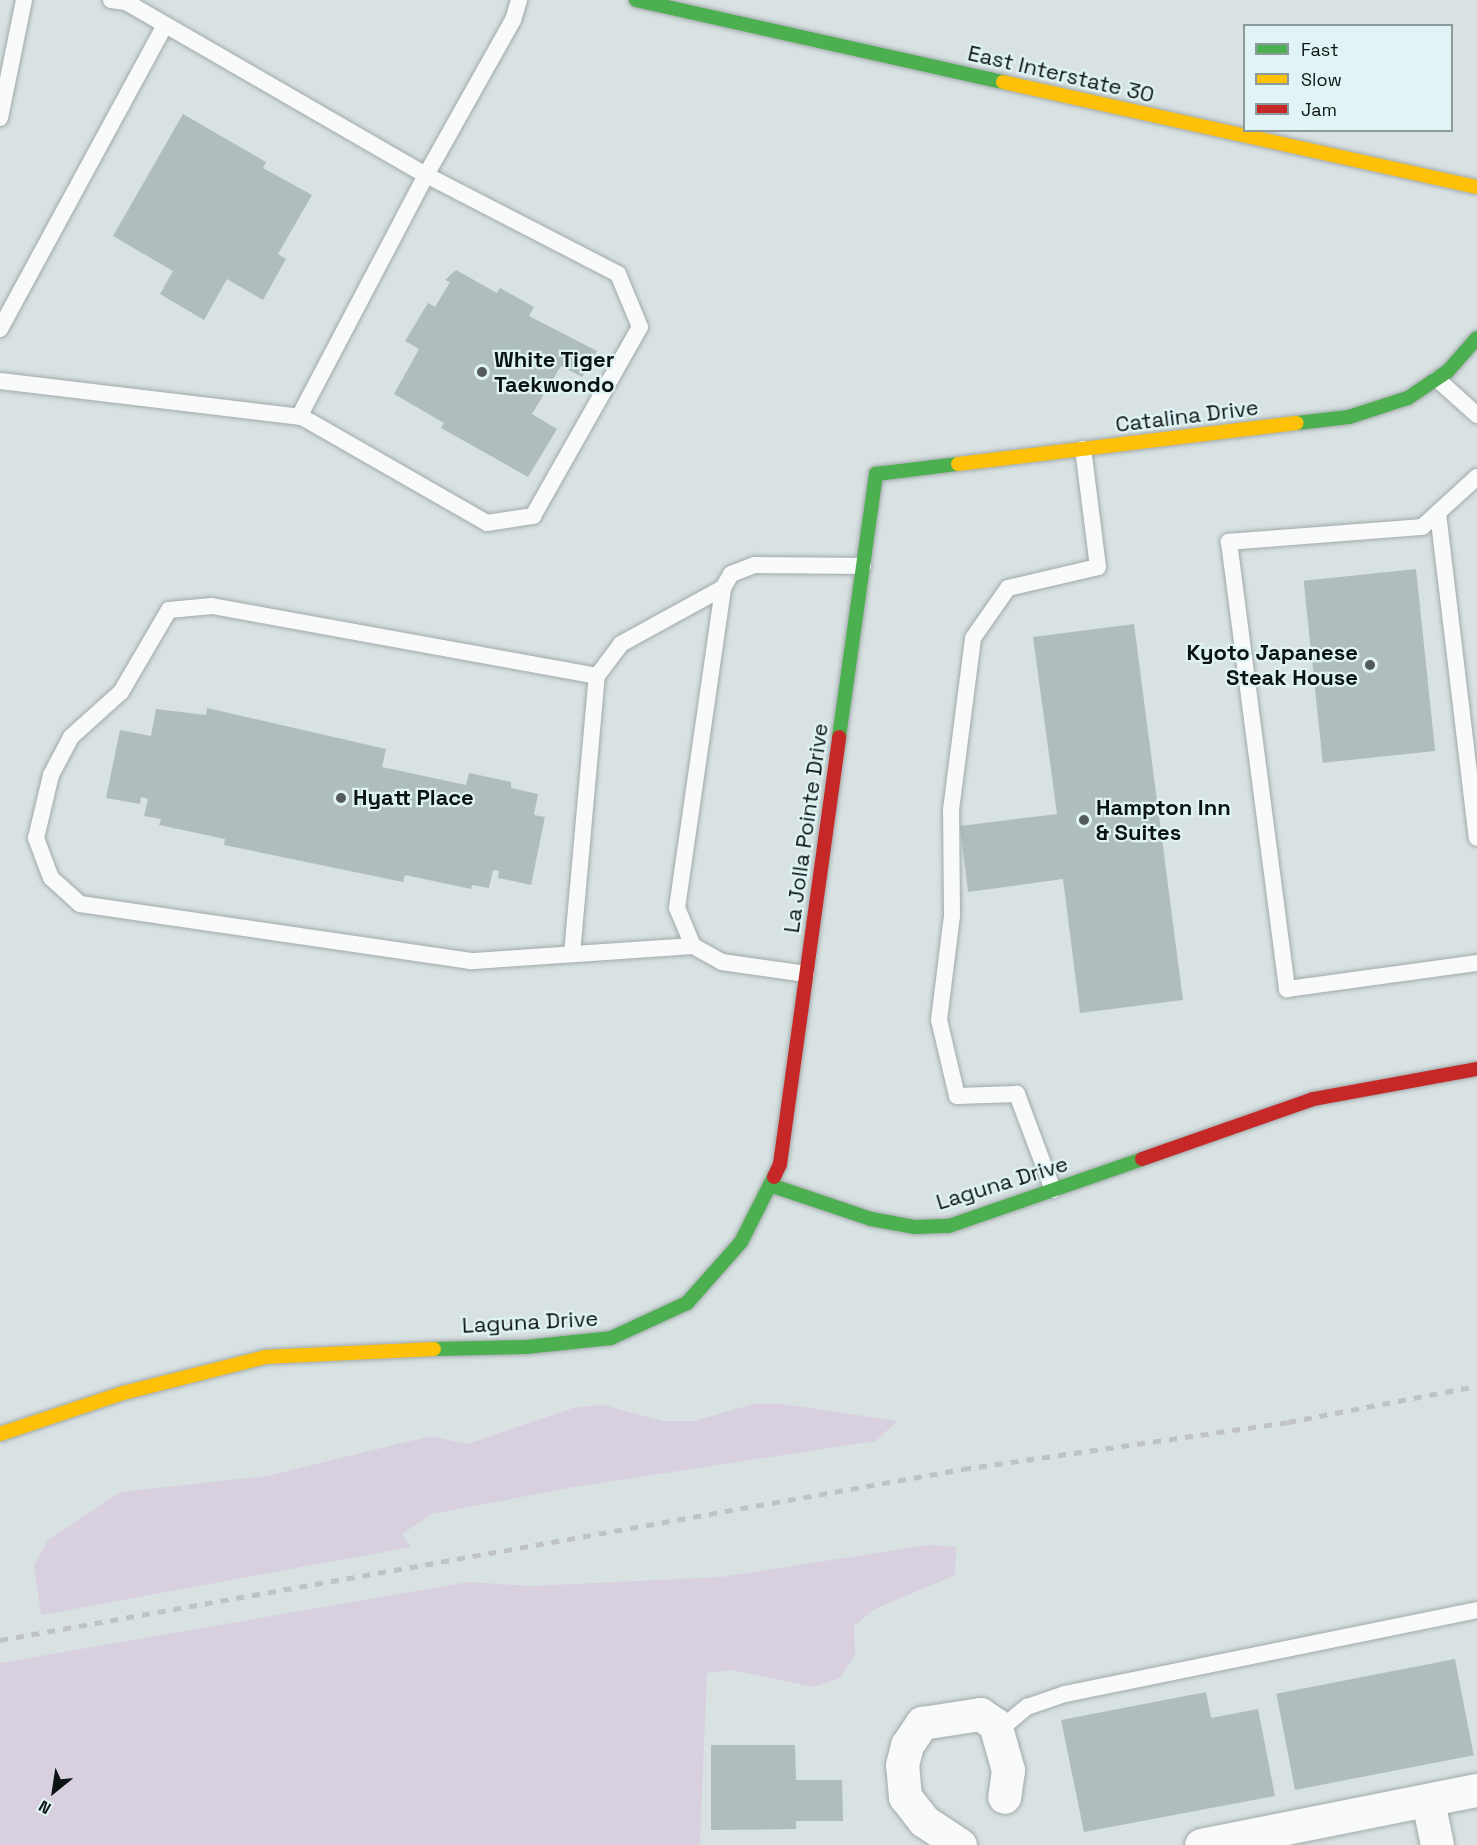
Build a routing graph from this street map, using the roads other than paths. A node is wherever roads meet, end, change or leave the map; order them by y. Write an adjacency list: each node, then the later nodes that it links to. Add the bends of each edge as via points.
1 (24, 0): 6 (lane)
2 (111, 0): 5 (lane, via 126,2)
3 (519, 0): 7 (lane, via 513,20)
4 (636, 0): 8 (street, East Interstate 30)
5 (165, 25): 7 (lane); 9 (lane)
6 (0, 118)
7 (426, 175): 14 (lane); 14 (lane, via 618,274 640,327 533,516 487,523)
8 (1477, 187)
9 (0, 329)
10 (1477, 338): 11 (street, Catalina Drive)
11 (1437, 379): 13 (lane); 15 (street, Catalina Drive, via 1408,398 1349,417)
12 (0, 381): 14 (lane)
13 (1477, 415)
14 (299, 417)
15 (1083, 449): 16 (street, Catalina Drive); 29 (lane, via 1098,567 1008,588 973,638 951,810 952,916 939,1020 957,1096 1017,1094)
16 (876, 474): 19 (street, La Jolla Pointe Drive)
17 (1477, 477): 18 (lane)
18 (1438, 513): 22 (lane); 25 (lane, via 1422,527 1230,542 1287,989)
19 (863, 566): 20 (lane, via 755,566 731,574); 26 (street, La Jolla Pointe Drive)
20 (723, 588): 21 (lane, via 621,644); 23 (lane, via 677,908)
21 (597, 676): 24 (lane); 24 (lane, via 212,606 169,610 121,692 70,737 51,775 36,838 51,878 80,904 471,961)
22 (1477, 838)
23 (693, 946): 24 (lane); 26 (lane, via 722,962)
24 (572, 954)
25 (1477, 963)
26 (806, 974): 28 (street, La Jolla Pointe Drive, via 780,1164)
27 (1477, 1069): 29 (street, Laguna Drive, via 1313,1099)
28 (770, 1185): 29 (street, Laguna Drive, via 831,1208 915,1227 950,1226); 30 (street, Laguna Drive, via 741,1242 687,1303 611,1338 526,1347 356,1350 265,1357 62,1411)
29 (1053, 1190)
30 (0, 1434)
31 (1477, 1610): 32 (lane, via 1065,1694 1027,1707)
32 (998, 1731): 34 (street, via 1008,1770); 36 (street, via 995,1724 980,1714 958,1715 922,1722 906,1745 902,1765 905,1797 924,1821)
33 (1477, 1790): 35 (street)
34 (1004, 1797)
35 (1428, 1801): 37 (street); 38 (street)
36 (960, 1845)
37 (1201, 1845)
38 (1437, 1845)

